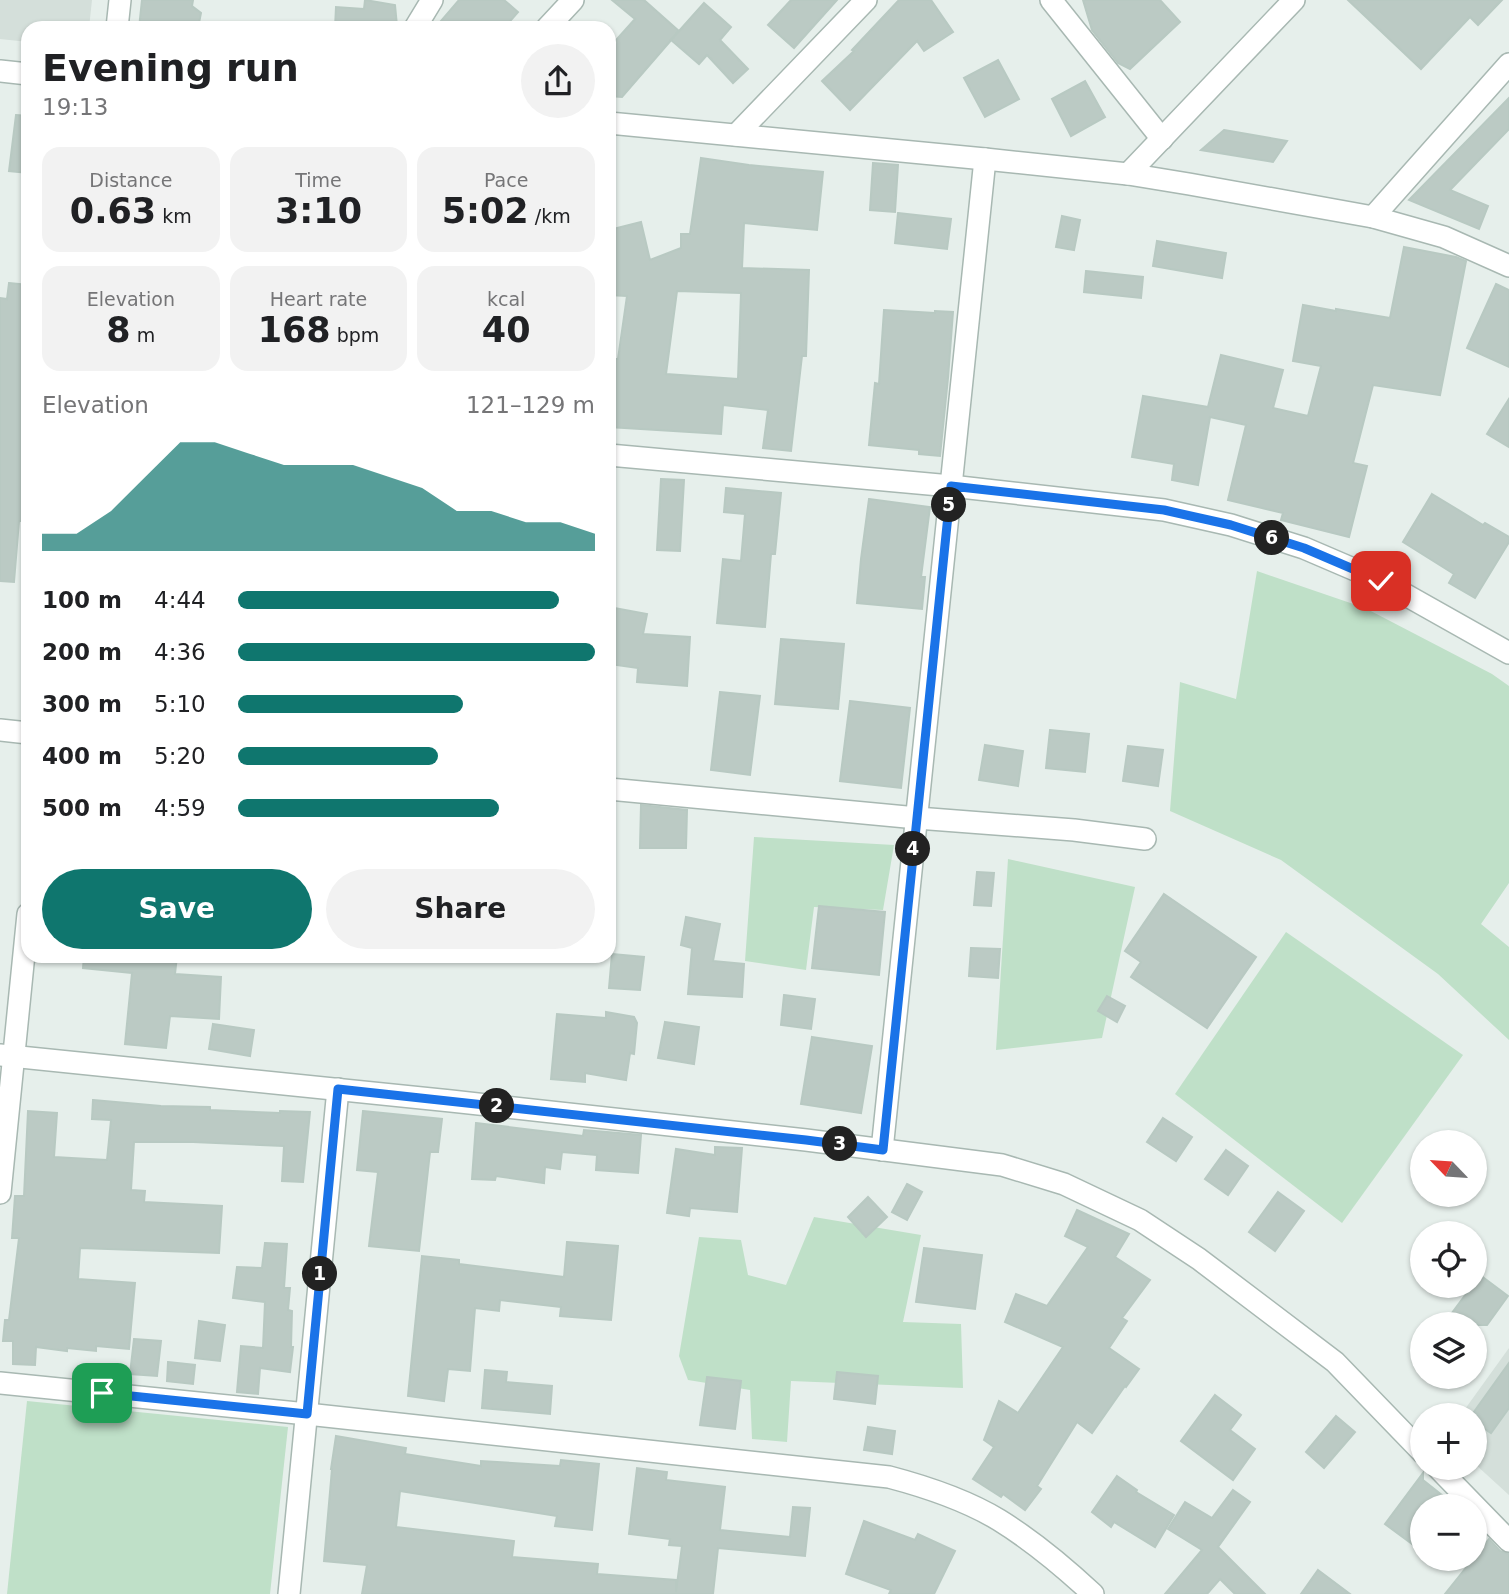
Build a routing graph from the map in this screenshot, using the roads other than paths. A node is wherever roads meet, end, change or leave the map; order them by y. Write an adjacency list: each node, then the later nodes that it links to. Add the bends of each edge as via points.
1 (120, 0): 7 (street)
2 (432, 0): 8 (street)
3 (573, 0): 9 (street)
4 (866, 0): 14 (street)
5 (1051, 0): 15 (street)
6 (1294, 0): 15 (street)
7 (118, 21)
8 (419, 21)
9 (554, 21)
10 (1509, 64): 18 (street)
11 (0, 71): 12 (street)
12 (21, 73)
13 (616, 124): 14 (street)
14 (736, 135): 16 (street)
15 (1162, 139): 17 (street)
16 (985, 159): 17 (street); 21 (street)
17 (1128, 174): 18 (street)
18 (1373, 218): 19 (street, via 1444,237)
19 (1509, 266)
20 (616, 456): 21 (street)
21 (951, 486): 22 (street, via 1164,510 1231,525 1304,548 1381,581); 26 (street)
22 (1509, 653)
23 (0, 730): 24 (street)
24 (21, 732)
25 (616, 790): 26 (street)
26 (917, 818): 27 (street); 31 (street)
27 (1145, 839)
28 (21, 961): 29 (street)
29 (7, 1055): 30 (street); 32 (street)
30 (338, 1089): 31 (street); 34 (street)
31 (883, 1150): 35 (street, via 1002,1165 1064,1184 1140,1220 1335,1362)
32 (0, 1193)
33 (0, 1383): 34 (street)
34 (307, 1414): 38 (street); 39 (street, via 889,1477 927,1487 999,1520)
35 (1410, 1440)
36 (1450, 1480): 37 (street)
37 (1509, 1541)
38 (289, 1594)
39 (1093, 1594)

